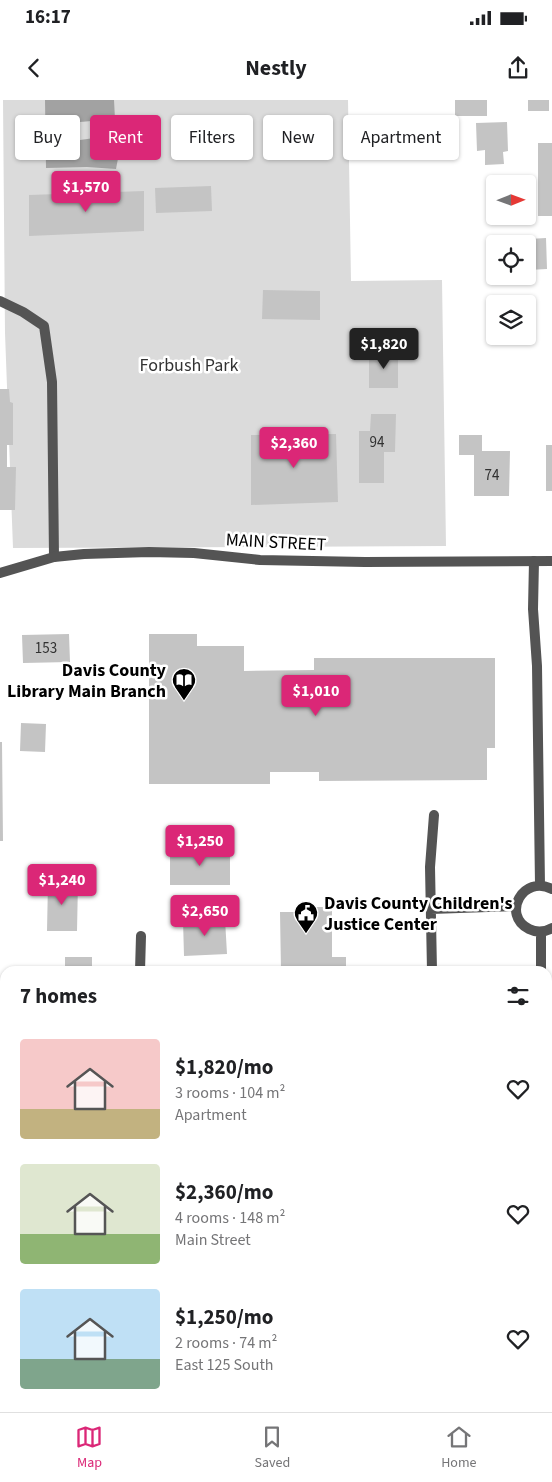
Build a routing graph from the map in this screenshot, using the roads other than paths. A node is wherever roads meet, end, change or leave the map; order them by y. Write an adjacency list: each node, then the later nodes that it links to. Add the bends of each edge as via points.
1 (0, 301): 2 (street, via 44,326 52,382)
2 (54, 558): 4 (street, MAIN STREET, via 149,552 260,560); 5 (street, MAIN STREET)
3 (552, 561): 4 (street, MAIN STREET)
4 (534, 562): 7 (street)
5 (0, 573)
6 (434, 815): 10 (street)
7 (540, 885): 8 (street); 9 (street, via 527,889)
8 (552, 889)
9 (516, 906): 10 (street); 12 (street, via 522,924 534,932)
10 (431, 909): 15 (street)
11 (552, 928): 12 (street)
12 (541, 932): 16 (street)
13 (141, 936): 14 (street)
14 (140, 966)
15 (432, 966)
16 (541, 966)

